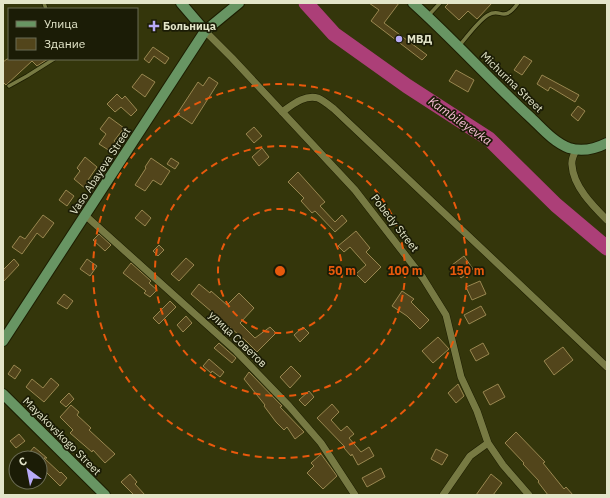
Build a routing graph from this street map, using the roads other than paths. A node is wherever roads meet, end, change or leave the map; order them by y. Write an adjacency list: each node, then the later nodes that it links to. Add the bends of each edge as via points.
1 (181, 3): 7 (street, Pobedy Street)
2 (239, 3): 7 (street, Vaso Abayeva Street)
3 (413, 3): 6 (street, Michurina Street)
4 (440, 3): 6 (lane)
5 (518, 3): 8 (lane, via 512,12 507,14 487,15)
6 (428, 16): 8 (street, Michurina Street)
7 (205, 31): 11 (street, Pobedy Street); 14 (street, Vaso Abayeva Street)
8 (458, 46): 13 (street, Michurina Street, via 554,139)
9 (52, 60): 10 (lane)
10 (9, 86)
11 (282, 112): 17 (street, via 298,101 309,98 318,98 334,109); 19 (street, Pobedy Street, via 354,190 434,294 446,315 460,377 477,411)
12 (607, 143): 13 (street, Michurina Street, via 595,149)
13 (576, 150): 15 (street, via 571,164 576,180)
14 (86, 216): 16 (street, Vaso Abayeva Street); 21 (street, улица Советов, via 236,351 321,443)
15 (607, 220)
16 (3, 341)
17 (607, 367)
18 (3, 394): 20 (street, Mayakovskogo Street)
19 (488, 443): 22 (street, via 470,456); 23 (street, Pobedy Street)
20 (105, 495)
21 (356, 495)
22 (443, 495)
23 (529, 495)

